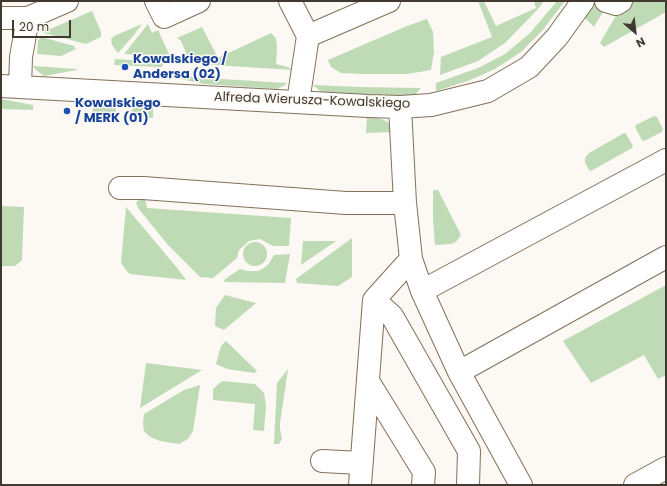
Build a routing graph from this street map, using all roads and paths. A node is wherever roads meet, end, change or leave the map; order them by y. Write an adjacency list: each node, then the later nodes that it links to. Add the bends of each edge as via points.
1 (67, 1): 10 (street)
2 (156, 1): 3 (street, via 164,17)
3 (199, 1)
4 (290, 1): 11 (street)
5 (389, 1): 11 (street)
6 (583, 1): 14 (street, Alfreda Wierusza-Kowalskiego, via 557,37 529,67 488,91 431,105)
7 (606, 1): 8 (street, via 616,4)
8 (621, 1)
9 (1, 18): 10 (street)
10 (28, 18): 12 (street, via 21,57)
11 (308, 36): 13 (street)
12 (10, 86): 13 (street, Alfreda Wierusza-Kowalskiego)
13 (298, 102): 14 (street, Alfreda Wierusza-Kowalskiego)
14 (400, 107): 17 (street)
15 (666, 160): 20 (street)
16 (120, 188): 17 (street, via 346,203)
17 (405, 203): 19 (street)
18 (666, 257): 22 (street)
19 (411, 259): 20 (street); 21 (street)
20 (422, 290): 22 (street)
21 (374, 300): 23 (street); 29 (street, via 392,316 469,451)
22 (459, 372): 30 (street)
23 (368, 382): 25 (street); 28 (street, via 424,472)
24 (322, 461): 25 (street)
25 (361, 464): 27 (street)
26 (666, 468): 31 (street)
27 (360, 485)
28 (423, 485)
29 (468, 485)
30 (521, 485)
31 (635, 485)

